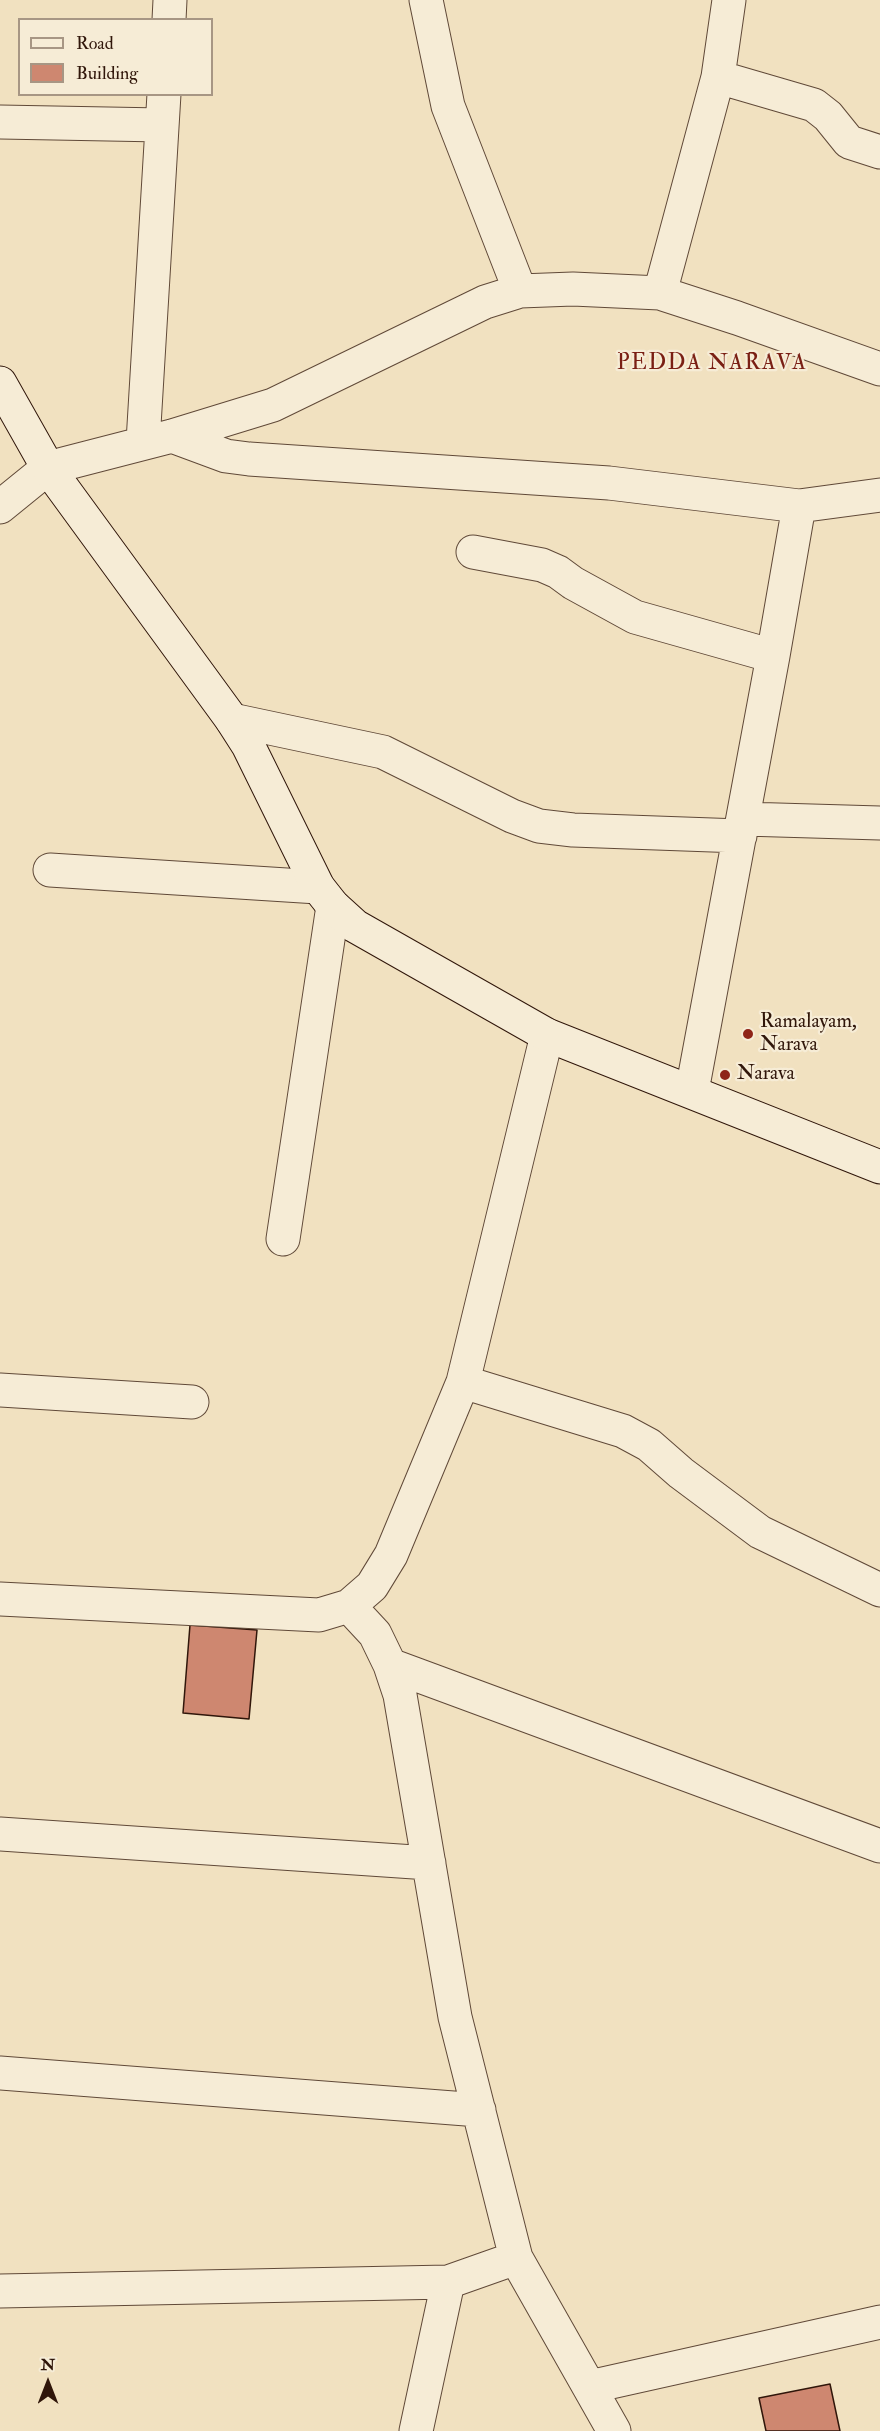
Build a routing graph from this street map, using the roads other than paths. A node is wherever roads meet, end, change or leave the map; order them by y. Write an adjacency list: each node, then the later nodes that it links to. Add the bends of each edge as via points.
1 (170, 0): 4 (street)
2 (426, 0): 9 (street, via 448,106)
3 (729, 0): 5 (street)
4 (169, 18)
5 (718, 77): 8 (street, via 814,105 849,142); 10 (street)
6 (163, 110): 7 (street); 13 (street)
7 (0, 122)
8 (880, 152)
9 (520, 291): 10 (street); 13 (street, via 485,302 273,405)
10 (660, 293): 11 (street)
11 (880, 369)
12 (0, 383): 14 (street)
13 (158, 439): 14 (street); 16 (street, via 249,459 609,483)
14 (48, 468): 17 (street); 20 (street)
15 (880, 495): 16 (street)
16 (799, 506): 19 (street)
17 (0, 507)
18 (472, 552): 19 (street, via 542,565 635,617)
19 (773, 656): 22 (street)
20 (232, 720): 22 (street, via 383,752 539,826 573,830); 24 (street)
21 (880, 823): 22 (street)
22 (742, 827): 26 (street)
23 (50, 870): 24 (street)
24 (326, 896): 25 (street, via 355,927); 28 (street)
25 (547, 1035): 26 (street); 29 (street)
26 (692, 1091): 27 (street)
27 (880, 1167)
28 (283, 1239)
29 (463, 1382): 32 (street, via 623,1431 649,1445 760,1532); 34 (street, via 391,1555 372,1586)
30 (0, 1390): 31 (street)
31 (192, 1402)
32 (880, 1590)
33 (0, 1599): 34 (street, via 319,1615)
34 (349, 1606): 35 (street, via 375,1634)
35 (390, 1665): 37 (street); 38 (street, via 400,1695)
36 (0, 1834): 38 (street)
37 (880, 1846)
38 (429, 1863): 40 (street, via 455,2017)
39 (0, 2073): 40 (street)
40 (479, 2110): 41 (street)
41 (516, 2258): 42 (street); 45 (street)
42 (448, 2282): 43 (street); 46 (street)
43 (0, 2292)
44 (880, 2322): 45 (street)
45 (589, 2387): 47 (street)
46 (416, 2431)
47 (614, 2431)

